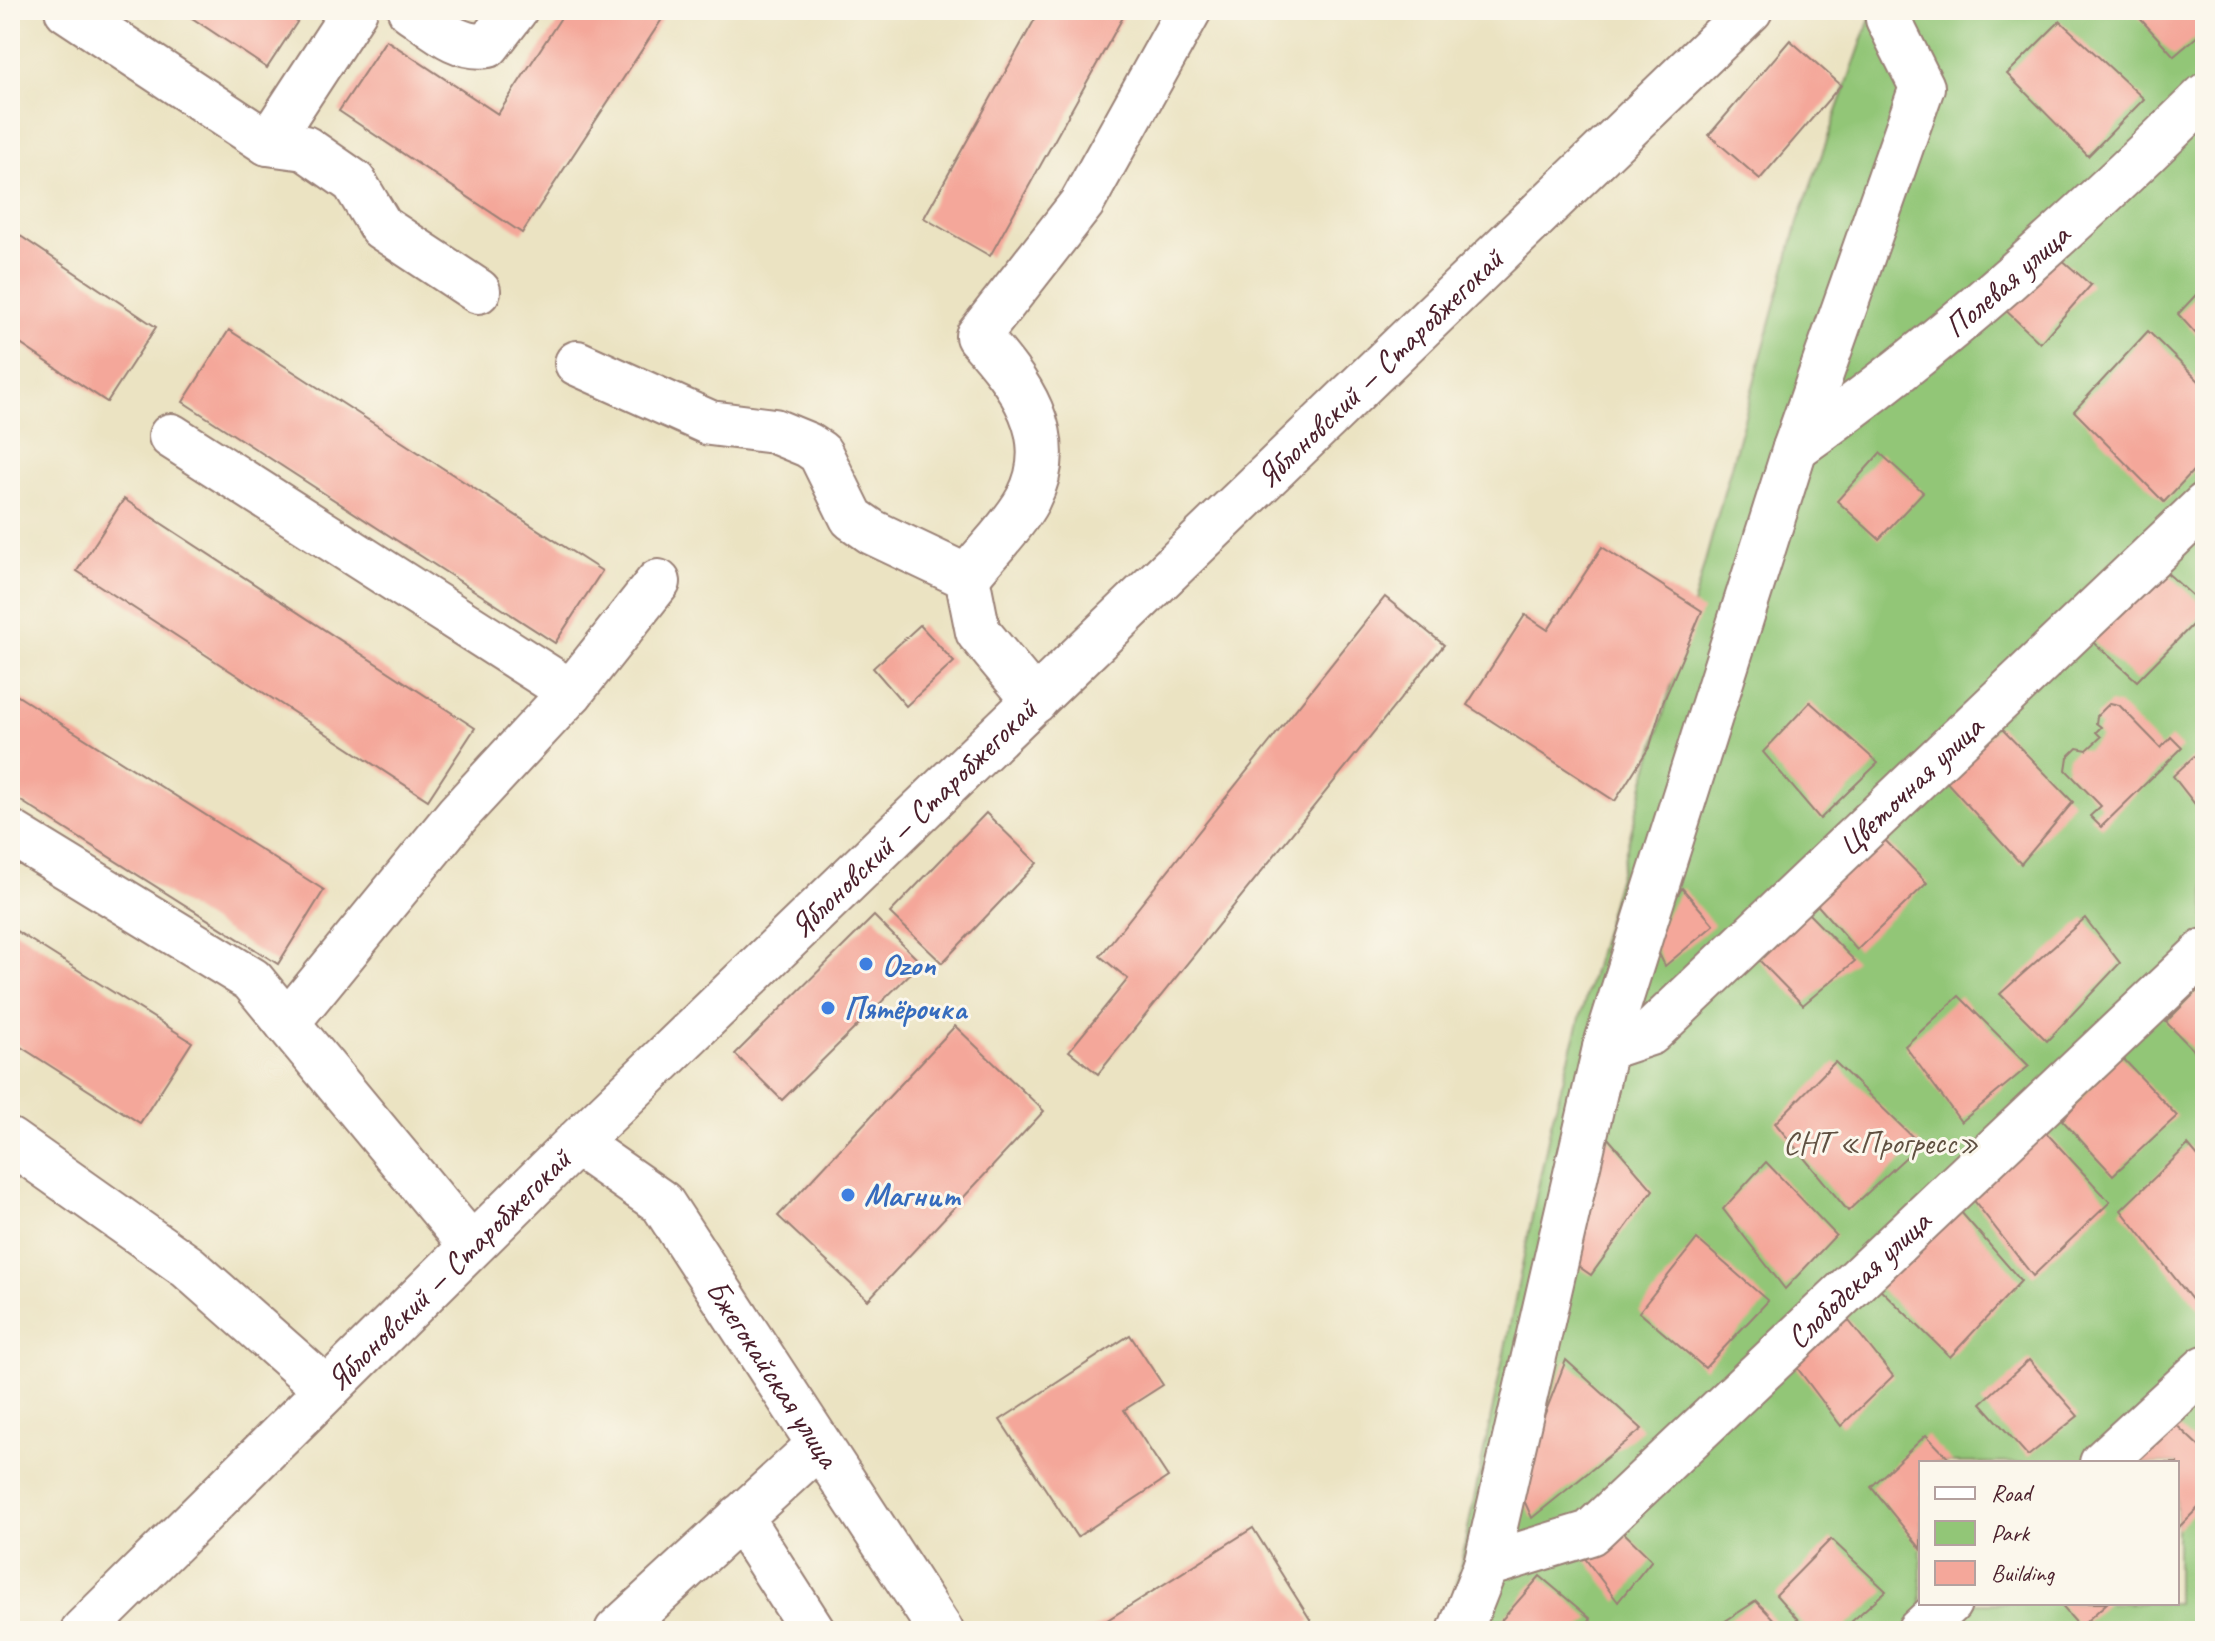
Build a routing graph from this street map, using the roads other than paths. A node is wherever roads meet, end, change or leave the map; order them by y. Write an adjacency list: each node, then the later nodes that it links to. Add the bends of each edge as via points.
1 (67, 10): 9 (street)
2 (355, 10): 9 (street)
3 (410, 10): 4 (street, via 461,44 475,47 488,45)
4 (515, 10)
5 (1189, 10): 15 (street, via 1082,203 978,336 1013,375 1036,418 1041,442 1027,501)
6 (1750, 10): 18 (street, Яблоновский — Старобжегокай)
7 (1887, 10): 13 (street, via 1922,87)
8 (2205, 96): 13 (street, Полевая улица, via 2132,168 1885,385)
9 (268, 143): 10 (street, via 305,148 354,182 381,227)
10 (478, 291)
11 (577, 363): 15 (street, via 710,423 774,431 808,445 820,453 852,518)
12 (171, 436): 17 (street)
13 (1795, 448): 22 (street)
14 (2205, 505): 22 (street, Цветочная улица, via 1650,1033)
15 (967, 577): 18 (street, via 978,632)
16 (658, 582): 17 (street)
17 (571, 692): 21 (street, via 458,814)
18 (1035, 701): 24 (street, Яблоновский — Старобжегокай)
19 (10, 832): 21 (street, via 252,980)
20 (2205, 951): 31 (street, Слободская улица, via 1590,1533)
21 (287, 1023): 25 (street)
22 (1605, 1048): 31 (street)
23 (10, 1141): 27 (street, via 188,1267)
24 (576, 1143): 25 (street, Яблоновский — Старобжегокай); 28 (street, Бжегокайская улица, via 662,1203)
25 (471, 1245): 27 (street, Яблоновский — Старобжегокай)
26 (2205, 1368): 29 (street)
27 (326, 1389): 34 (street, Яблоновский — Старобжегокай)
28 (819, 1445): 30 (street); 33 (street, Бжегокайская улица)
29 (2104, 1461)
30 (740, 1517): 35 (street); 36 (street)
31 (1486, 1565): 37 (street)
32 (1947, 1605): 38 (street)
33 (937, 1630)
34 (83, 1631)
35 (617, 1631)
36 (813, 1631)
37 (1460, 1631)
38 (1919, 1631)

